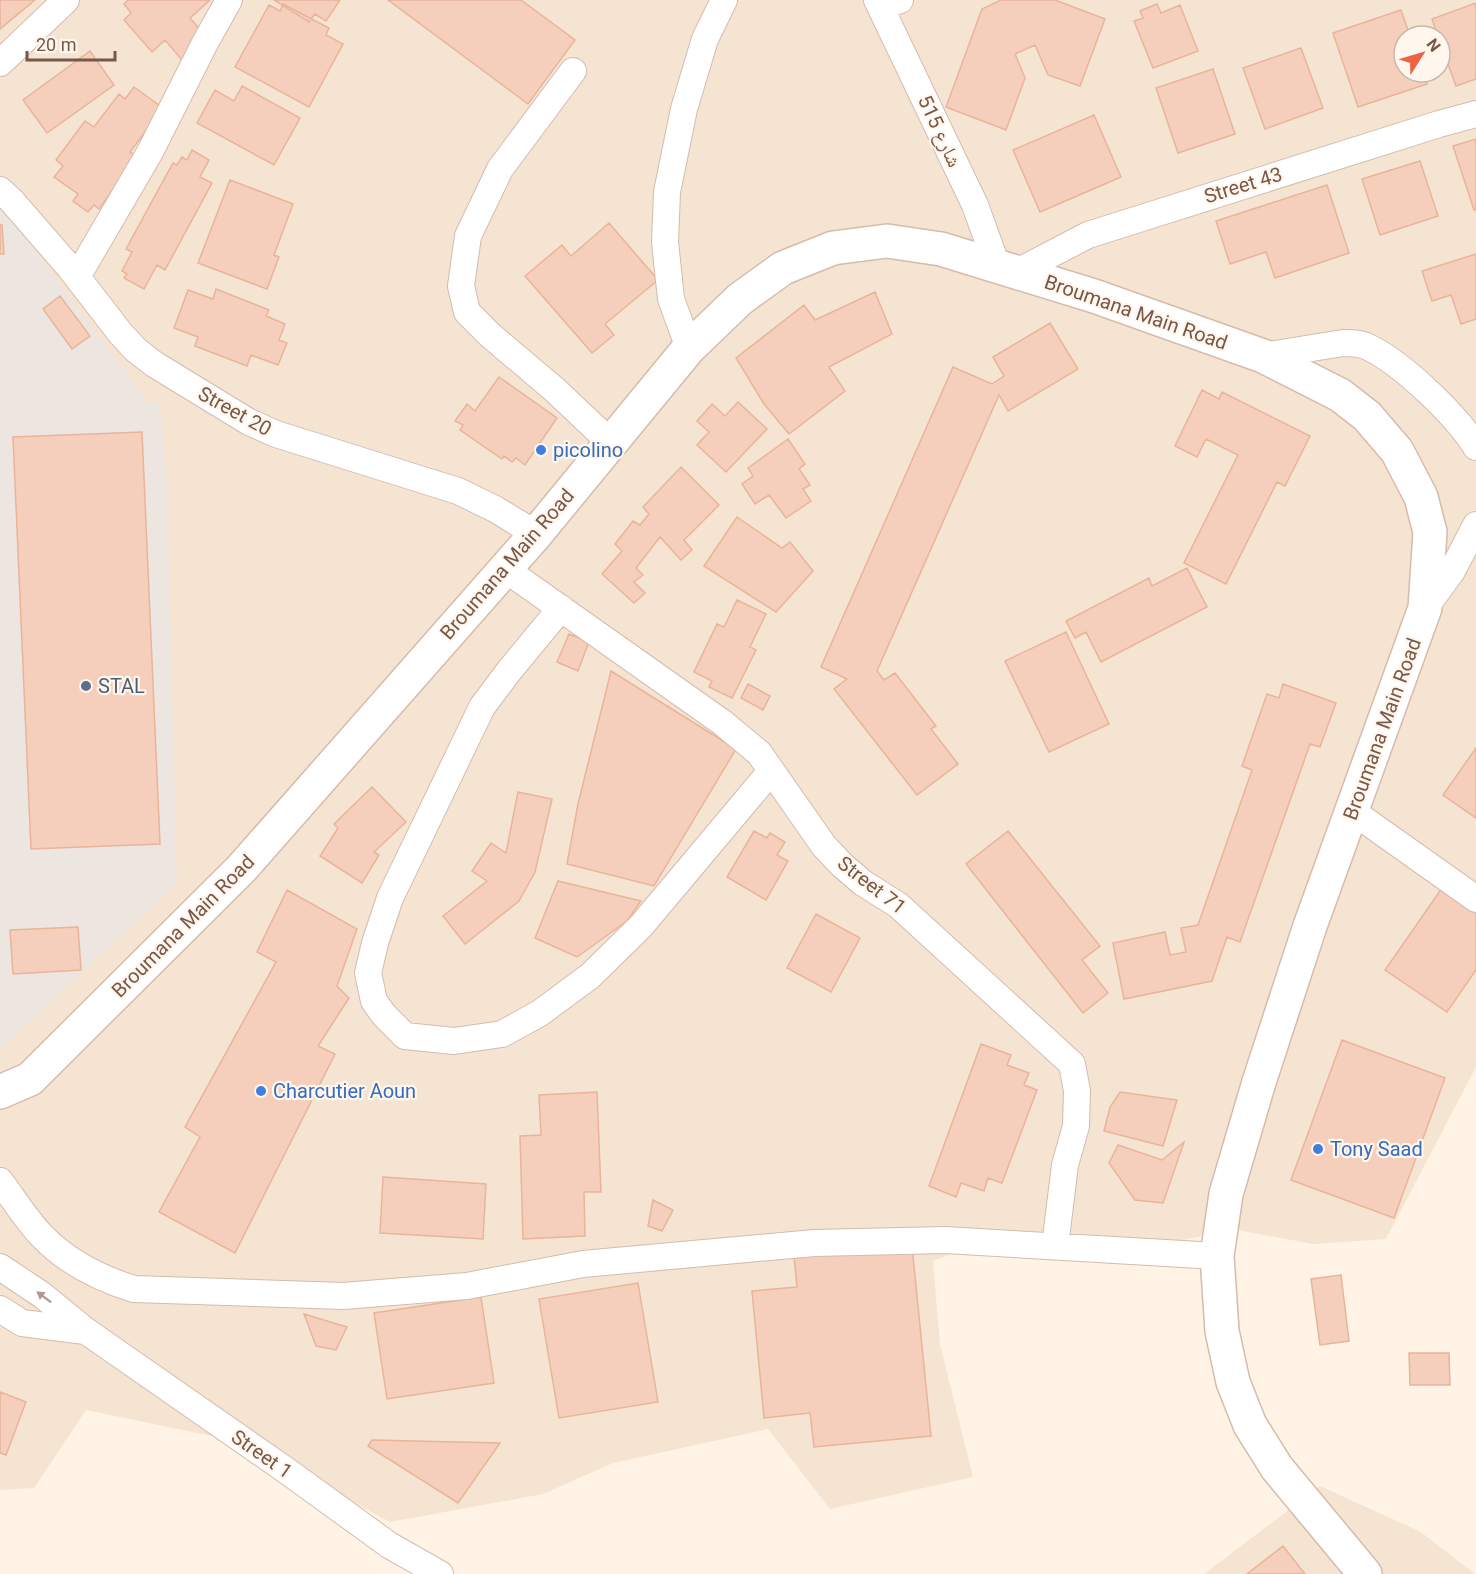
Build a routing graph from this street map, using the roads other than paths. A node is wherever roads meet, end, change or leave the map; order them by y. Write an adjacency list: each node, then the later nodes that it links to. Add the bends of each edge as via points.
1 (66, 0): 5 (street)
2 (229, 0): 10 (street, via 150,152)
3 (724, 0): 11 (street, via 705,39 684,109 668,192 665,242 671,299)
4 (886, 2): 9 (street, شارع 515, via 933,113)
5 (0, 63)
6 (573, 71): 13 (street, via 500,169 468,237 461,286 467,312)
7 (1476, 114): 9 (street, Street 43, via 1088,235)
8 (0, 190): 10 (street, Street 20)
9 (1007, 269): 11 (main road, Broumana Main Road, via 941,249 887,241 833,248 783,268 740,299); 12 (main road, Broumana Main Road)
10 (77, 277): 16 (street, Street 20, via 136,350 249,422 458,491)
11 (689, 348): 13 (main road, Broumana Main Road)
12 (1263, 356): 14 (street, via 1355,343 1370,348 1416,381 1452,415); 19 (main road, Broumana Main Road, via 1340,395 1367,416 1396,451 1421,497 1430,532)
13 (611, 443): 16 (main road, Broumana Main Road)
14 (1476, 447)
15 (1476, 525): 19 (street, via 1452,571)
16 (536, 534): 17 (main road, Broumana Main Road)
17 (505, 568): 18 (street, Street 71); 23 (main road, Broumana Main Road, via 242,868)
18 (561, 608): 20 (street, Street 71, via 723,723 759,753); 20 (street, via 482,707 390,898 368,974 374,1001 405,1036 454,1041 502,1034 540,1013 590,976 641,926)
19 (1425, 609): 21 (main road, Broumana Main Road)
20 (771, 771): 27 (street, Street 71, via 842,865 898,905 1072,1064 1077,1091 1076,1126 1065,1165)
21 (1352, 811): 22 (street); 28 (main road, Broumana Main Road, via 1252,1105 1226,1194)
22 (1476, 899)
23 (30, 1079): 24 (main road, Broumana Main Road); 25 (main road)
24 (0, 1092)
25 (0, 1117)
26 (0, 1181): 27 (street, via 51,1245 106,1280 134,1289 343,1296 467,1286 583,1264 813,1243 945,1240)
27 (1055, 1246): 28 (street)
28 (1217, 1256): 33 (main road, Broumana Main Road, via 1222,1331 1233,1382 1250,1425 1277,1468)
29 (0, 1267): 31 (street, Street 1, one-way to 29)
30 (0, 1309): 31 (street, via 22,1323)
31 (86, 1331): 32 (street, Street 1, via 388,1545)
32 (440, 1574)
33 (1365, 1574)

